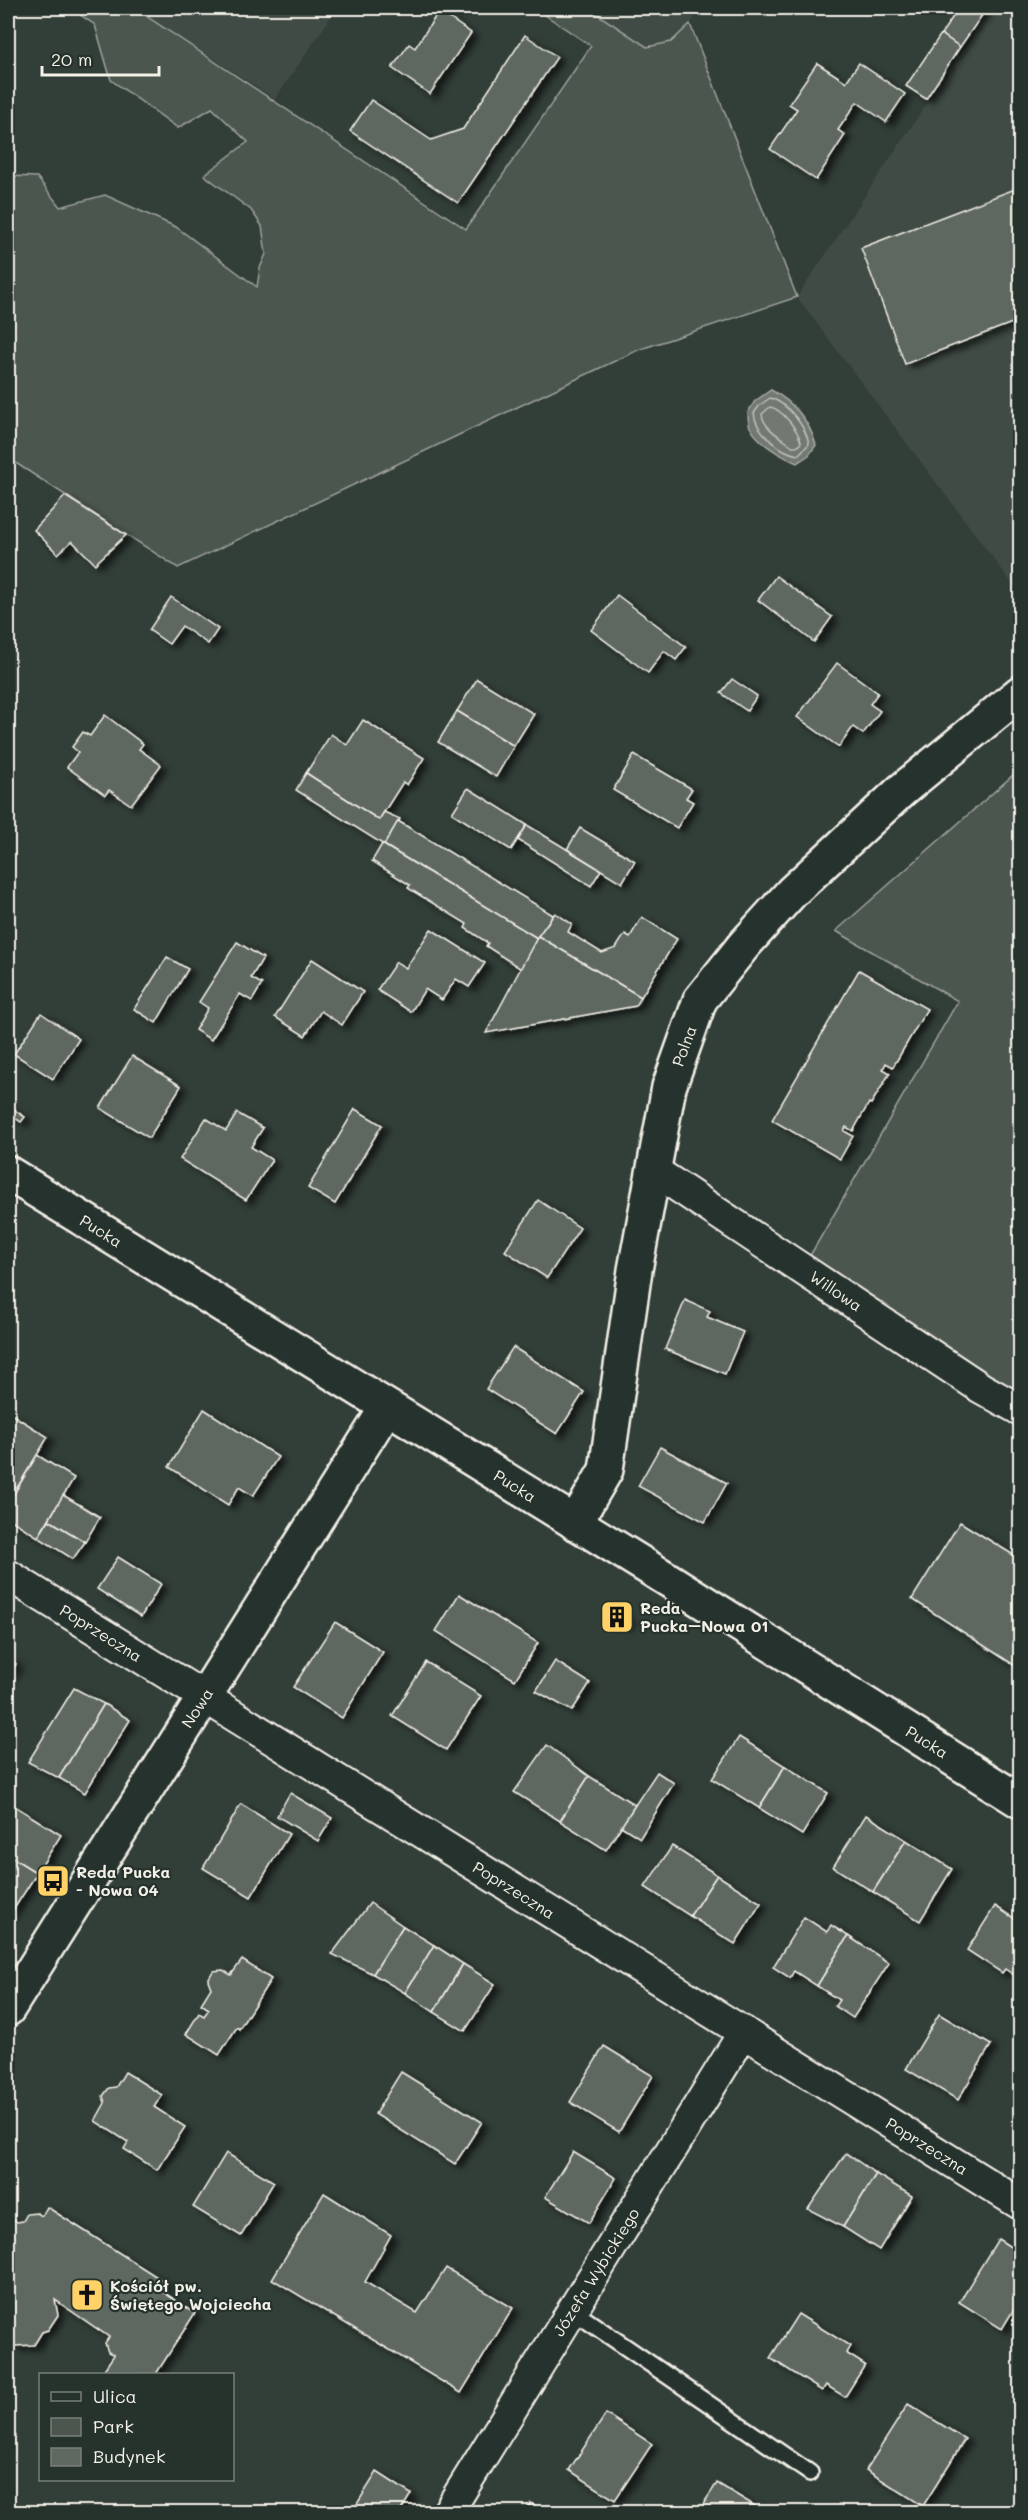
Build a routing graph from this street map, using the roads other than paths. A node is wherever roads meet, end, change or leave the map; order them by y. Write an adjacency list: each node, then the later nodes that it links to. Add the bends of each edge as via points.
1 (1020, 693): 2 (street, Polna, via 902,790 792,892 700,1000 669,1087)
2 (654, 1170): 5 (street, Willowa); 6 (street, Polna, via 606,1470)
3 (8, 1173): 4 (street, Pucka)
4 (387, 1407): 6 (street, Pucka); 8 (street, Nowa)
5 (1020, 1410)
6 (575, 1523): 9 (street, Pucka)
7 (8, 1575): 8 (street, Poprzeczna)
8 (204, 1698): 10 (street, Nowa); 11 (street, Poprzeczna)
9 (1020, 1801)
10 (8, 2009)
11 (744, 2032): 12 (street, Poprzeczna); 13 (street, Józefa Wybickiego)
12 (1020, 2204)
13 (573, 2310): 14 (lane); 15 (street, Józefa Wybickiego)
14 (810, 2473)
15 (448, 2512)

